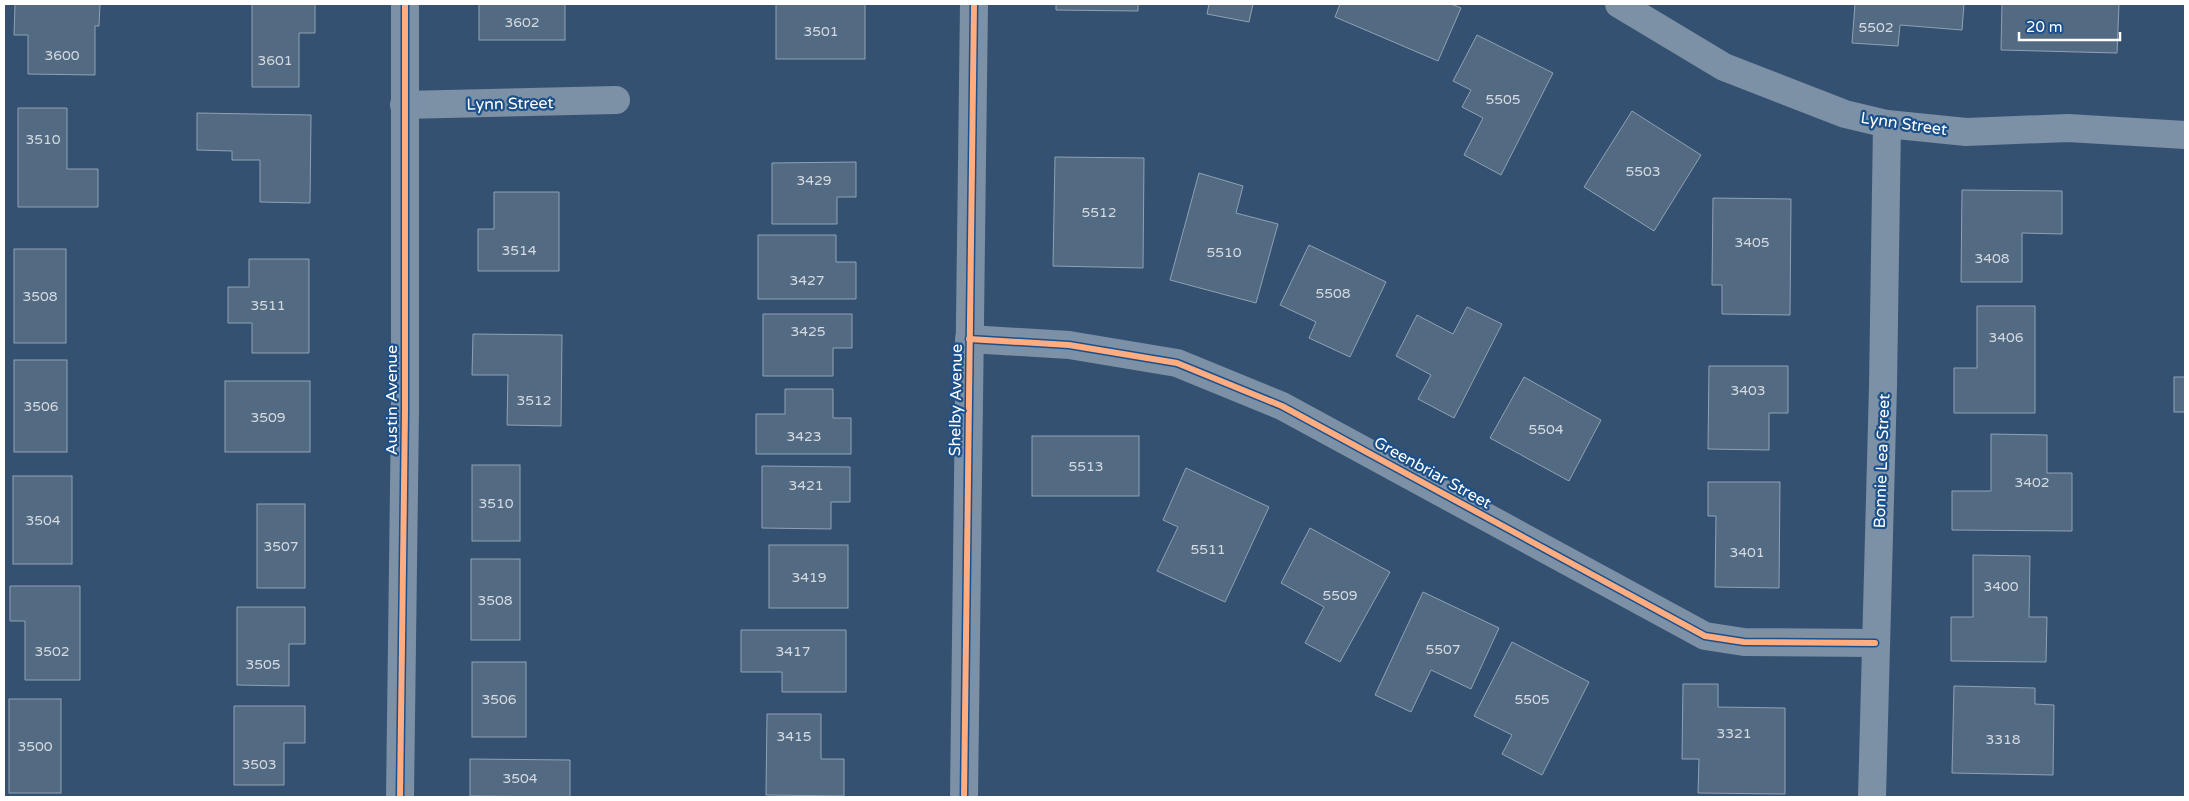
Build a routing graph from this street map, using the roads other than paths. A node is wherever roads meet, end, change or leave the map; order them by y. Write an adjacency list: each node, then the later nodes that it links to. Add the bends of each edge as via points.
1 (405, 4): 5 (street, Austin Avenue)
2 (974, 4): 8 (street, Shelby Avenue)
3 (1619, 4): 6 (street, Lynn Street, via 1724,67 1846,114)
4 (616, 100): 5 (street, Lynn Street)
5 (404, 105): 10 (street, Austin Avenue, via 405,410)
6 (1886, 124): 7 (street, Lynn Street, via 1966,132 2068,128); 9 (street, Bonnie Lea Street, via 1883,386)
7 (2185, 135)
8 (969, 338): 9 (street, Greenbriar Street, via 1070,345 1177,363 1282,406 1705,636 1744,642); 11 (street, Shelby Avenue)
9 (1875, 643): 12 (street, Bonnie Lea Street)
10 (400, 797)
11 (964, 797)
12 (1872, 797)

